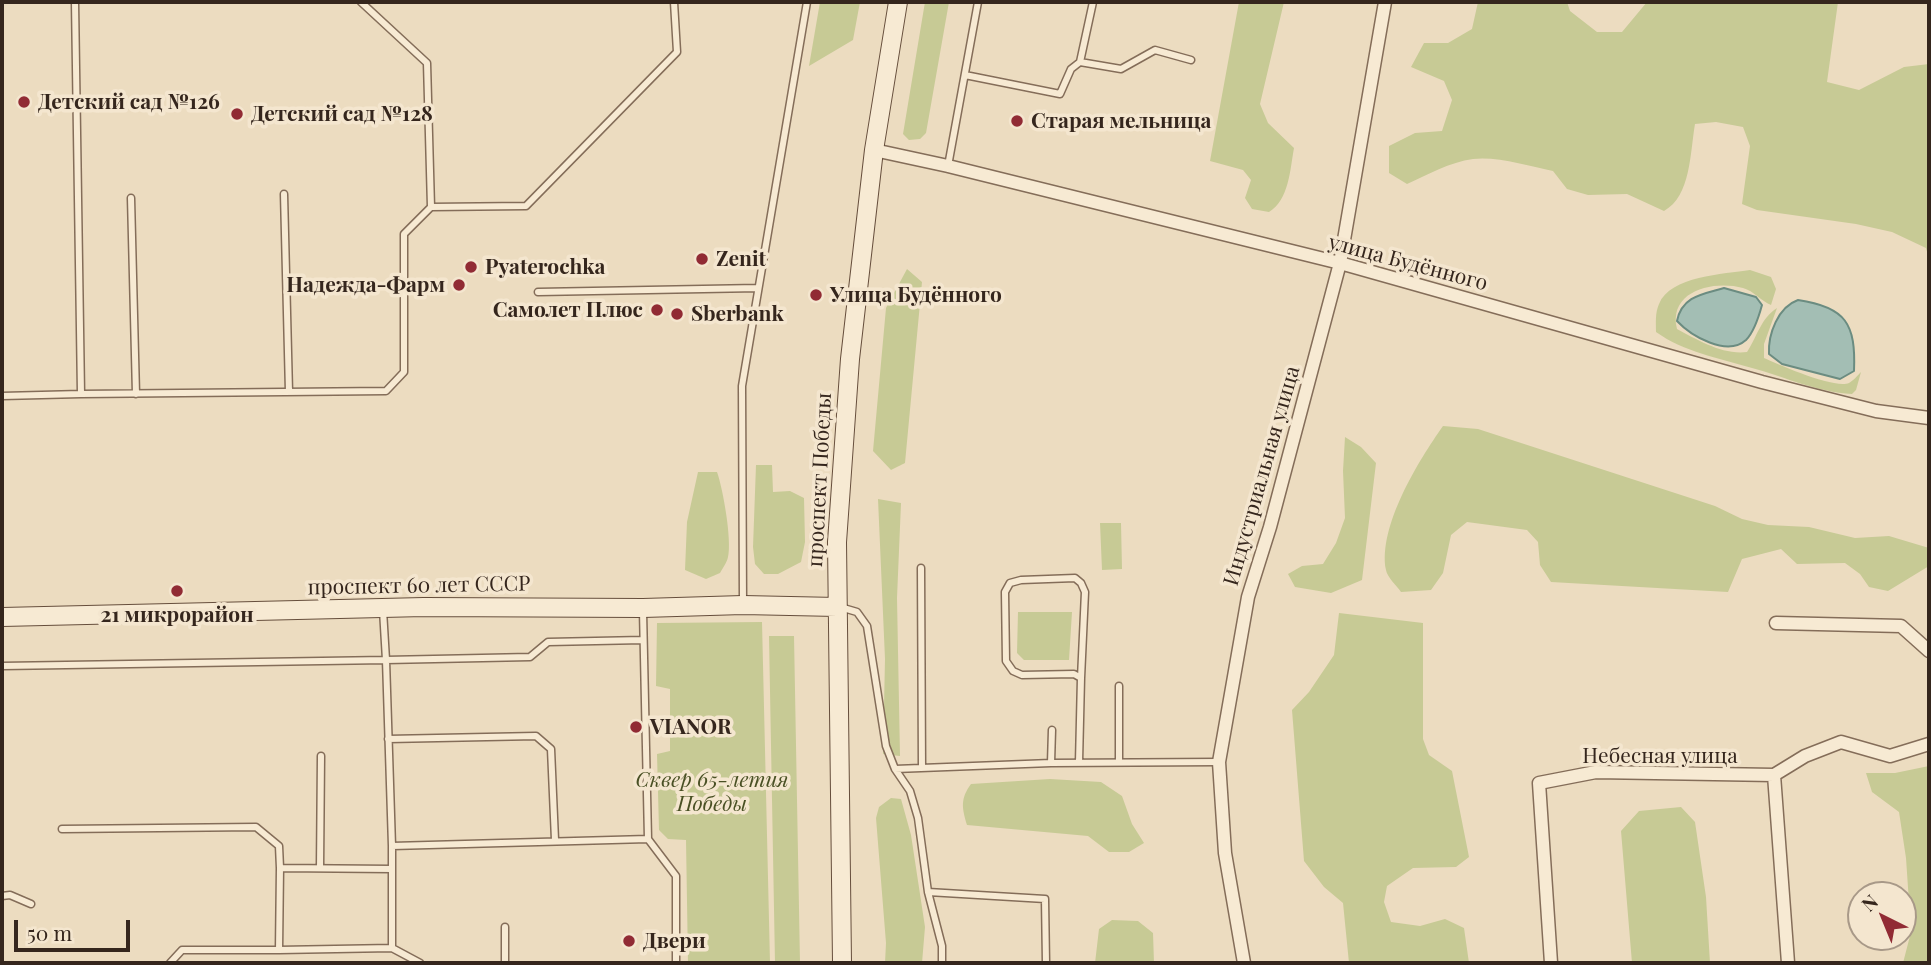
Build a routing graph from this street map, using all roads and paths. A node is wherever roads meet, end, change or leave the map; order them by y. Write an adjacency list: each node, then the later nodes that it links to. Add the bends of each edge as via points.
1 (75, 2): 21 (lane)
2 (361, 2): 16 (lane, via 427,63)
3 (674, 2): 16 (lane, via 677,52 526,206)
4 (807, 2): 18 (lane)
5 (898, 2): 12 (main road, проспект Победы)
6 (978, 2): 11 (lane)
7 (1093, 2): 10 (lane)
8 (1385, 2): 17 (street, Индустриальная улица)
9 (1191, 60): 10 (lane, via 1155,50 1121,69)
10 (1080, 62): 11 (lane, via 1071,69 1060,94)
11 (965, 75): 13 (lane)
12 (874, 150): 13 (street, улица Будённого); 27 (main road, проспект Победы, via 850,359)
13 (948, 166): 17 (street, улица Будённого)
14 (284, 194): 20 (lane)
15 (131, 198): 22 (lane)
16 (431, 206): 20 (lane, via 404,234 404,372 386,391)
17 (1340, 263): 24 (street, улица Будённого, via 1762,382 1876,411); 44 (street, Индустриальная улица, via 1248,597)
18 (758, 288): 19 (lane); 26 (lane, via 742,386)
19 (538, 292)
20 (289, 392): 22 (lane)
21 (81, 394): 22 (lane); 23 (lane)
22 (136, 394)
23 (2, 396)
24 (1929, 418)
25 (921, 568): 46 (lane)
26 (743, 605): 27 (main road, проспект 60 лет СССР); 29 (main road, проспект 60 лет СССР)
27 (837, 607): 47 (lane, via 857,612 867,626 886,746); 66 (main road, проспект Победы)
28 (383, 608): 29 (main road, проспект 60 лет СССР); 30 (main road, проспект 60 лет СССР); 34 (lane)
29 (643, 608): 32 (lane)
30 (2, 617)
31 (1776, 623): 33 (street, via 1901,626)
32 (643, 640): 34 (lane, via 548,642 530,656); 50 (lane)
33 (1929, 651)
34 (386, 660): 35 (lane); 39 (lane)
35 (2, 666)
36 (1081, 678): 36 (lane, via 1074,674 1022,676 1013,671 1006,661 1005,592 1010,583 1075,578 1081,583 1085,592); 42 (lane)
37 (1119, 686): 43 (lane)
38 (1052, 730): 45 (lane)
39 (388, 740): 51 (lane, via 536,736 551,749); 52 (lane)
40 (1929, 744): 48 (street, via 1891,755 1841,742)
41 (321, 756): 54 (lane)
42 (1079, 762): 43 (lane); 45 (lane)
43 (1119, 762): 44 (lane)
44 (1219, 762): 69 (street, Индустриальная улица, via 1225,853)
45 (1051, 763): 46 (lane)
46 (922, 768): 47 (lane)
47 (895, 769): 56 (lane, via 918,818)
48 (1774, 775): 70 (street, Небесная улица, via 1596,772 1539,783); 71 (street)
49 (62, 830): 53 (lane, via 256,827 279,846)
50 (648, 838): 51 (lane); 65 (lane, via 676,876)
51 (555, 840): 52 (lane)
52 (392, 846): 55 (lane)
53 (280, 867): 54 (lane); 61 (lane)
54 (320, 868): 55 (lane)
55 (392, 869): 60 (lane)
56 (928, 892): 67 (lane); 68 (lane, via 1045,899)
57 (2, 896): 58 (lane)
58 (31, 904)
59 (505, 927): 64 (lane)
60 (392, 948): 61 (lane); 63 (lane)
61 (278, 950): 62 (lane, via 182,950)
62 (170, 963)
63 (420, 963)
64 (505, 963)
65 (676, 963)
66 (842, 963)
67 (942, 963)
68 (1046, 963)
69 (1244, 963)
70 (1551, 963)
71 (1788, 963)

